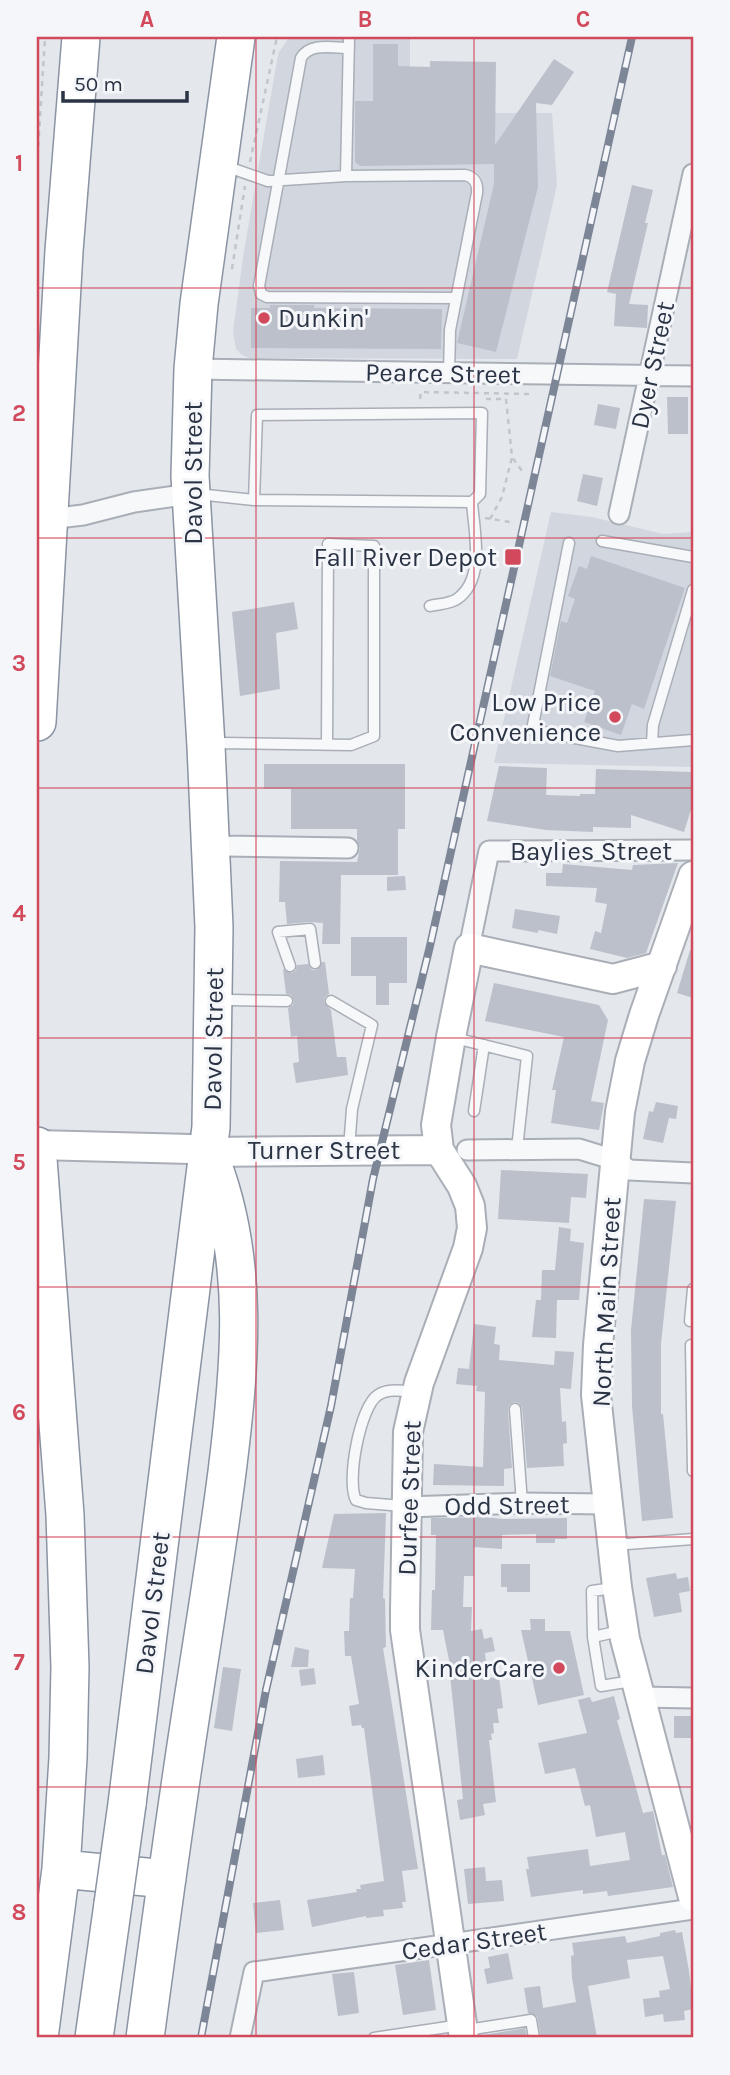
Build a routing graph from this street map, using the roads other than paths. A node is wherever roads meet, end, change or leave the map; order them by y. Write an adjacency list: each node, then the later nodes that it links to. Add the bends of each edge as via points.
1 (81, 37): 17 (highway)
2 (236, 37): 4 (highway, Davol Street)
3 (349, 42): 6 (lane); 7 (lane, via 314,48 303,55)
4 (217, 163): 7 (lane, via 268,181); 9 (highway, Davol Street)
5 (693, 174): 11 (street, Dyer Street)
6 (346, 176): 7 (lane); 8 (lane, via 473,178 477,193)
7 (278, 180): 8 (lane, via 259,286 263,296)
8 (456, 298): 10 (lane)
9 (194, 369): 10 (street, Pearce Street); 13 (highway, Davol Street)
10 (449, 374): 11 (street, Pearce Street)
11 (651, 376): 12 (street, Pearce Street); 16 (street, Dyer Street)
12 (693, 376)
13 (190, 494): 14 (lane); 17 (street); 27 (highway, Davol Street)
14 (254, 500): 15 (lane); 15 (lane, via 257,415 482,413 480,494)
15 (472, 502): 22 (lane, via 476,558 471,585 455,601)
16 (619, 514)
17 (43, 519): 23 (highway)
18 (602, 541): 20 (lane)
19 (569, 543): 25 (lane, via 532,730 618,746)
20 (693, 557)
21 (693, 590): 25 (lane, via 653,725)
22 (430, 606)
23 (37, 703)
24 (693, 740): 25 (lane)
25 (652, 743)
26 (327, 744): 26 (lane, via 351,745 374,736 374,546 328,544); 27 (lane, via 221,743)
27 (206, 747): 28 (highway, Davol Street)
28 (211, 838): 29 (street, via 225,846); 49 (highway, Davol Street, via 215,988)
29 (348, 848)
30 (693, 850): 32 (street, Baylies Street, via 489,851)
31 (693, 876): 35 (main road, North Main Street)
32 (469, 948): 36 (main road); 41 (main road)
33 (315, 963): 34 (lane, via 310,929 278,932)
34 (290, 966)
35 (662, 966): 36 (main road); 40 (main road, North Main Street)
36 (613, 979): 40 (main road)
37 (230, 1000): 38 (lane)
38 (287, 1001)
39 (331, 1001): 48 (lane, via 372,1025 352,1109)
40 (644, 1015): 50 (main road, North Main Street, via 628,1074)
41 (451, 1037): 42 (lane); 46 (main road, via 436,1125)
42 (484, 1045): 43 (lane); 45 (lane, via 527,1056)
43 (474, 1111)
44 (37, 1145): 49 (main road, Turner Street); 68 (highway, via 70,1636 70,1727)
45 (517, 1149): 47 (street); 50 (street, via 579,1149)
46 (439, 1150): 48 (main road, Turner Street); 55 (main road, Durfee Street, via 462,1186 472,1228)
47 (467, 1150)
48 (349, 1151): 49 (main road, Turner Street)
49 (208, 1152): 69 (highway, via 225,1199 237,1269 237,1396); 75 (highway, Davol Street, bridge, via 127,1804)
50 (615, 1160): 51 (street, via 629,1170); 59 (main road, North Main Street, via 596,1365)
51 (693, 1173)
52 (693, 1289): 53 (lane)
53 (691, 1321)
54 (691, 1345): 57 (lane)
55 (417, 1392): 60 (main road, Durfee Street, via 408,1432); 60 (lane, via 386,1392 374,1398 352,1474 356,1500)
56 (515, 1409): 58 (lane)
57 (693, 1471)
58 (522, 1503): 59 (street, Odd Street); 60 (street, Odd Street)
59 (607, 1504): 62 (main road, North Main Street)
60 (407, 1507): 72 (main road, Durfee Street, via 405,1630)
61 (693, 1539): 62 (lane)
62 (612, 1546): 63 (main road, North Main Street)
63 (617, 1587): 64 (main road, North Main Street); 65 (lane, via 592,1591)
64 (624, 1630): 65 (lane); 66 (main road, North Main Street)
65 (593, 1637): 66 (lane, via 601,1686)
66 (638, 1688): 67 (street); 70 (main road, North Main Street)
67 (693, 1698)
68 (61, 1869): 69 (highway); 74 (highway)
69 (167, 1879): 76 (highway)
70 (693, 1897)
71 (693, 1909): 72 (street, Cedar Street)
72 (449, 1944): 73 (main road, Durfee Street); 77 (street, Cedar Street, via 254,1972)
73 (463, 2031): 78 (lane); 79 (lane, via 531,2020)
74 (39, 2038)
75 (93, 2038)
76 (145, 2038)
77 (240, 2038)
78 (374, 2038)
79 (534, 2038)

